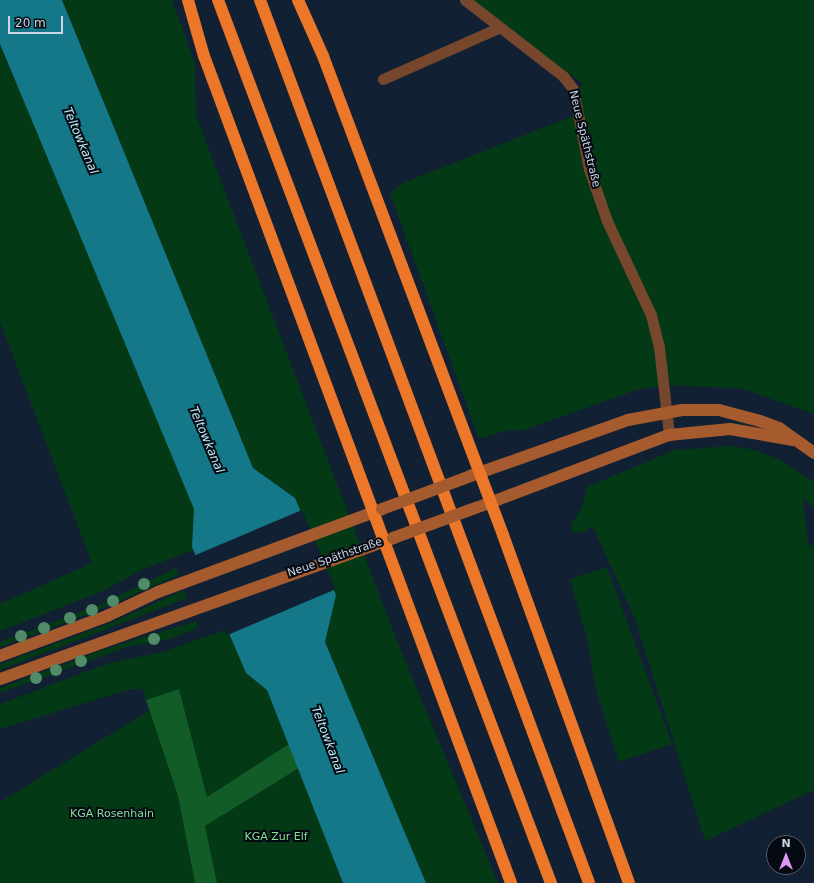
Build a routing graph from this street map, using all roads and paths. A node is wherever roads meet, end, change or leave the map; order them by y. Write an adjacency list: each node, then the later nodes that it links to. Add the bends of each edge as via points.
1 (188, 0): 14 (highway, via 204,56)
2 (218, 0): 19 (highway)
3 (260, 0): 20 (highway, via 294,84 430,462)
4 (298, 0): 12 (highway, via 323,56)
5 (465, 0): 6 (lane, Neue Späthstraße)
6 (498, 28): 7 (lane); 8 (lane, Neue Späthstraße, via 547,62 573,89 589,169 607,221 650,315 659,348)
7 (384, 79)
8 (666, 411): 9 (lane, Neue Späthstraße); 10 (main road, Neue Späthstraße, via 698,409 743,415 779,428); 12 (main road, Neue Späthstraße, via 628,420)
9 (668, 435): 10 (main road, Neue Späthstraße, via 730,429); 13 (main road, Neue Späthstraße)
10 (793, 440): 11 (main road, Neue Späthstraße)
11 (814, 453)
12 (473, 475): 13 (highway); 14 (main road, Neue Späthstraße, bridge)
13 (490, 502): 15 (main road, Neue Späthstraße, bridge); 21 (highway)
14 (378, 510): 15 (highway); 16 (main road, Neue Späthstraße, via 182,583 108,616)
15 (389, 539): 17 (main road, Neue Späthstraße); 18 (highway)
16 (0, 656)
17 (0, 679)
18 (511, 883)
19 (551, 883)
20 (589, 883)
21 (629, 883)

